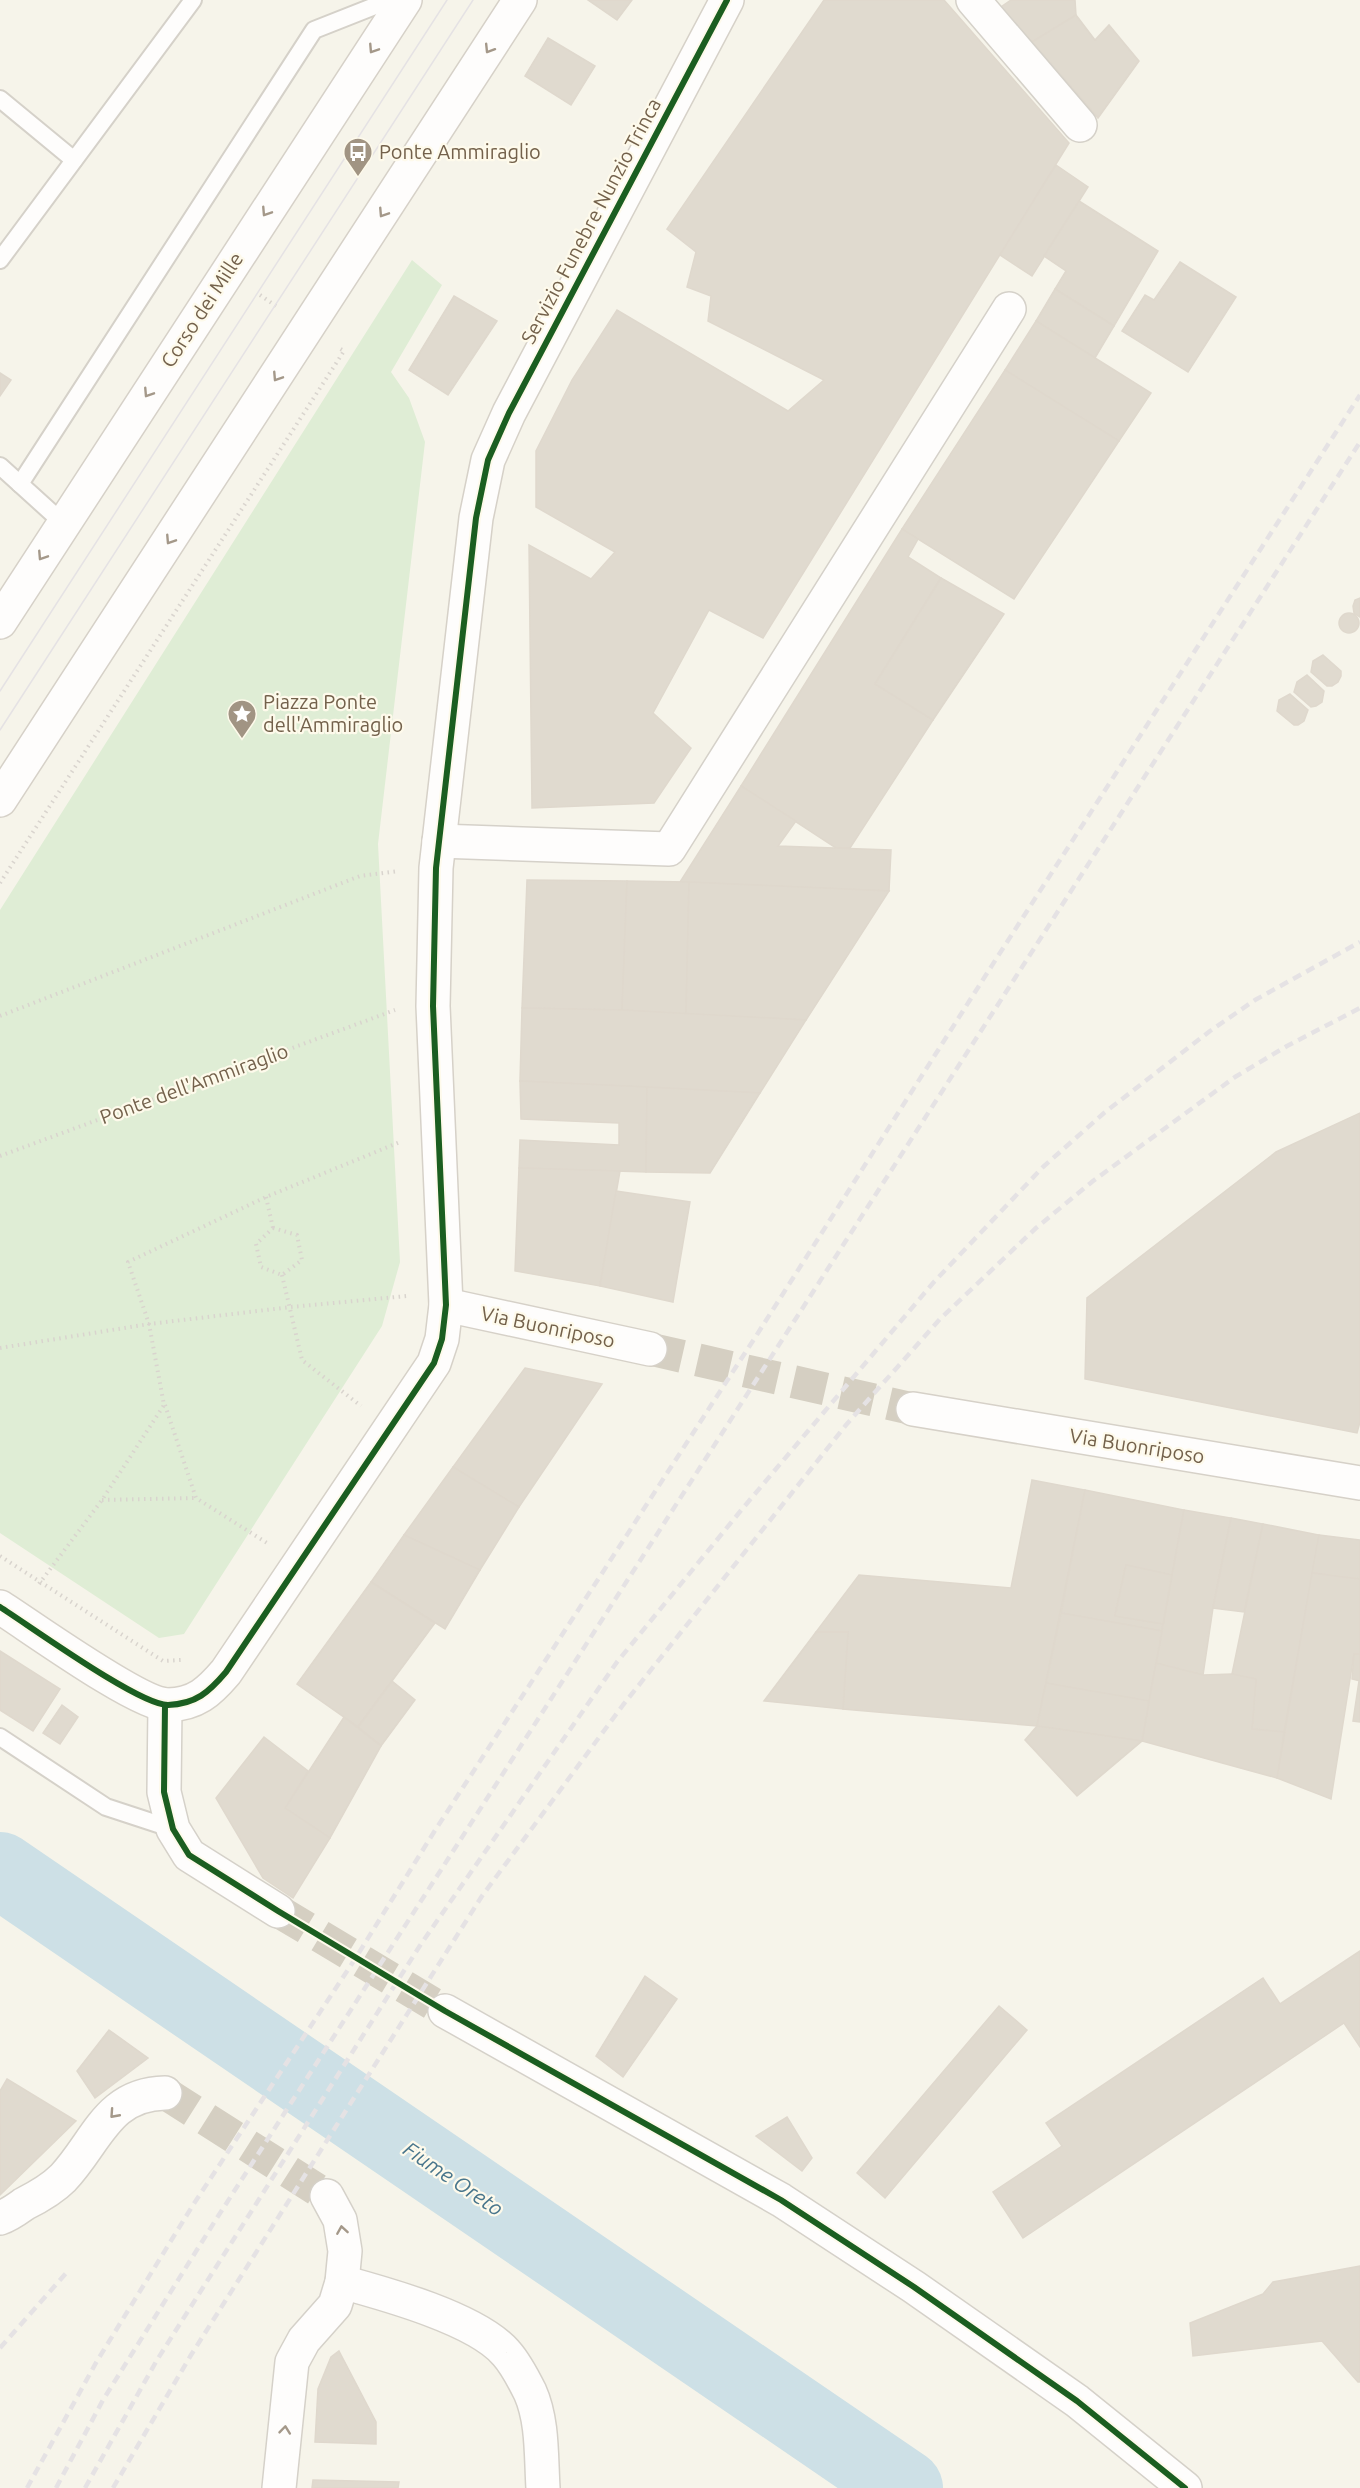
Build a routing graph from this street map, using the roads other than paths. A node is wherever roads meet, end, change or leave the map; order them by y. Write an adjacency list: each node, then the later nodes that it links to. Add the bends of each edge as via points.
1 (193, 0): 9 (lane)
2 (390, 0): 13 (lane, via 314,30)
3 (405, 0): 14 (street, Corso dei Mille, one-way to 14)
4 (520, 0): 16 (street, one-way to 16)
5 (727, 0): 17 (street, Servizio Funebre Nunzio Trinca, via 535,362 488,460 476,518)
6 (973, 0): 8 (street)
7 (0, 99): 9 (lane)
8 (1080, 125)
9 (74, 160): 10 (lane)
10 (0, 260)
11 (1009, 309): 17 (street, via 669,849)
12 (0, 466): 13 (lane)
13 (20, 484): 14 (lane)
14 (63, 523): 15 (street, Corso dei Mille, one-way to 15)
15 (0, 622)
16 (0, 800)
17 (439, 841): 18 (street, Servizio Funebre Nunzio Trinca, via 433,1006)
18 (446, 1305): 19 (street, Via Buonriposo); 23 (street, Servizio Funebre Nunzio Trinca, via 434,1363 226,1672 210,1690 189,1702)
19 (650, 1349)
20 (914, 1409): 21 (street, Via Buonriposo)
21 (1360, 1483)
22 (8, 1611): 23 (street, via 122,1686)
23 (165, 1705): 25 (street, via 164,1792)
24 (0, 1737): 25 (lane, via 106,1807)
25 (173, 1829): 26 (street, via 189,1855)
26 (278, 1911)
27 (445, 2011): 34 (street, via 782,2200 1077,2401)
28 (165, 2093): 30 (street, one-way to 30, via 132,2098 116,2110 62,2178)
29 (327, 2196): 31 (street, one-way to 29, via 345,2251 340,2220)
30 (2, 2218)
31 (342, 2282): 32 (street, one-way to 31, via 292,2362 304,2340 335,2305); 33 (street, via 399,2297 476,2330 506,2352 531,2394 540,2432)
32 (279, 2488)
33 (543, 2488)
34 (1185, 2488)

